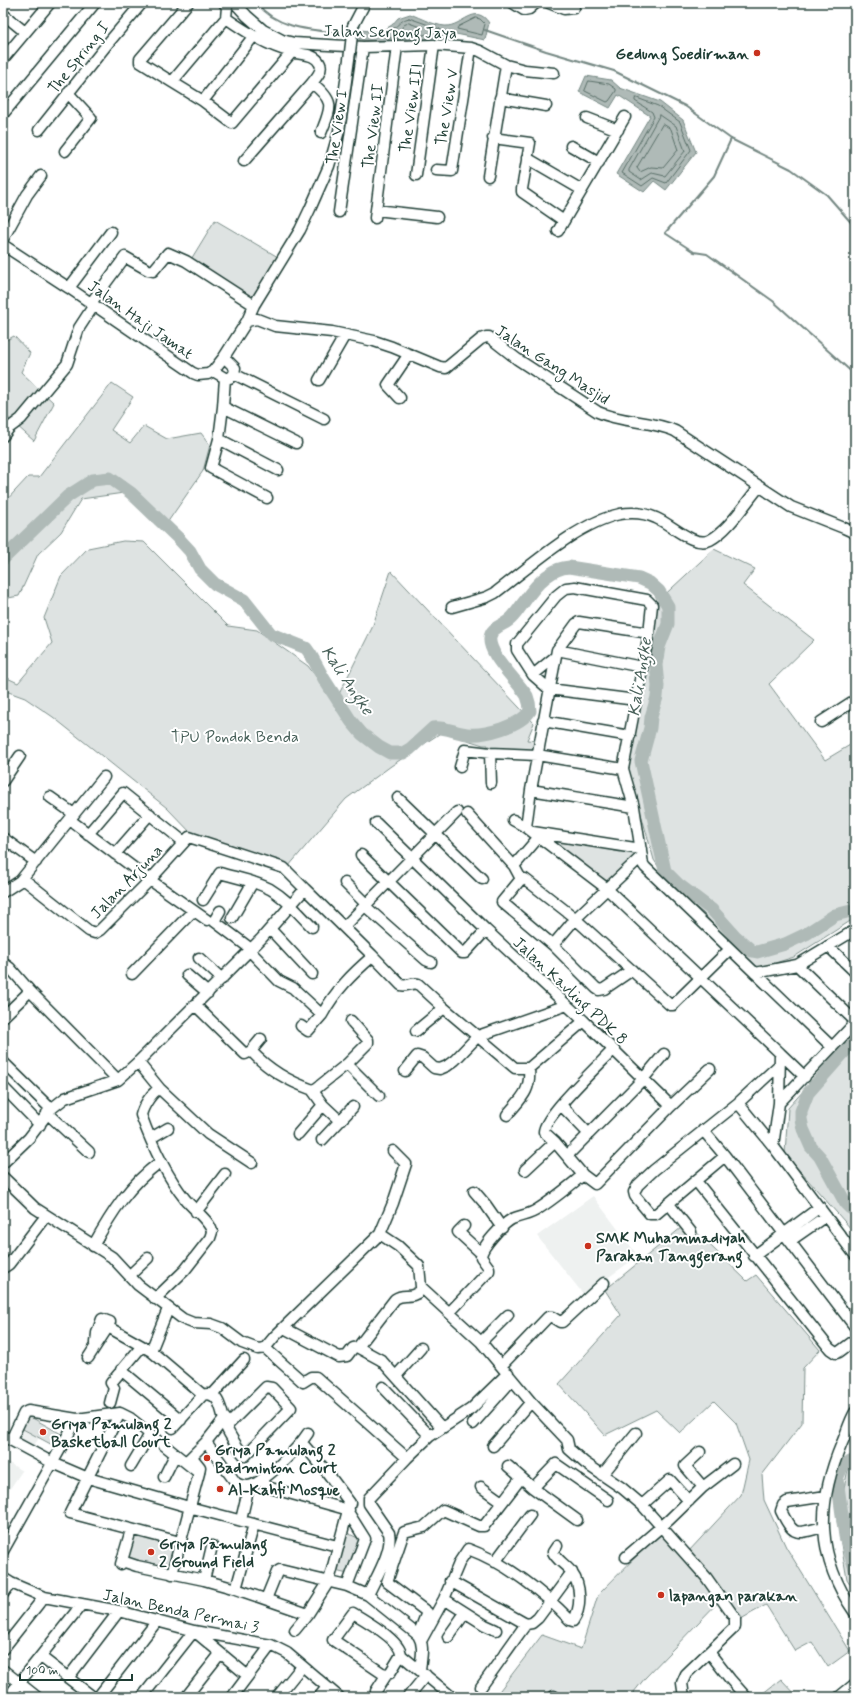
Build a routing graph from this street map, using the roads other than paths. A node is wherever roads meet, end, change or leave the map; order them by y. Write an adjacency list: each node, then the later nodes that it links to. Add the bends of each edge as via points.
1 (50, 3): 16 (street)
2 (95, 3): 32 (street)
3 (142, 3): 28 (street, The Spring I)
4 (188, 3): 26 (street, via 140,60)
5 (224, 3): 14 (street, via 227,7)
6 (235, 3): 13 (street, Jalan Serpong Jaya)
7 (365, 3): 58 (street, bridge, via 353,26 340,131 329,166 300,230)
8 (513, 3): 9 (street, via 524,10)
9 (536, 3)
10 (549, 3): 11 (street, via 564,9)
11 (574, 8)
12 (3, 14): 16 (street)
13 (247, 16): 15 (street); 20 (street, Jalan Serpong Jaya, via 272,35 294,43)
14 (226, 18): 15 (street); 26 (street)
15 (238, 26): 17 (street)
16 (25, 32): 23 (street)
17 (253, 37): 22 (street); 30 (street)
18 (434, 45): 19 (street, Jalan Serpong Jaya); 21 (street, Jalan Serpong Jaya); 45 (street, The View III)
19 (397, 46): 20 (street, Jalan Serpong Jaya); 50 (street, The View II, via 376,214)
20 (363, 47): 49 (street, The View I)
21 (471, 48): 24 (street, Jalan Serpong Jaya); 44 (street, The View V, via 452,171)
22 (292, 52): 27 (street, via 311,55 321,65); 30 (street, via 232,123)
23 (3, 59)
24 (506, 65): 25 (street, Jalan Serpong Jaya); 29 (street)
25 (554, 73)
26 (172, 82): 30 (street)
27 (312, 83): 37 (street, via 323,92 328,101 329,112); 42 (street)
28 (68, 93): 35 (street, The Spring I); 40 (street, via 91,118)
29 (500, 98): 31 (street); 38 (street)
30 (203, 101)
31 (546, 106)
32 (3, 114)
33 (625, 117): 36 (street)
34 (586, 118): 36 (street)
35 (39, 130)
36 (618, 130): 43 (street)
37 (321, 133)
38 (494, 138): 41 (street, via 529,143); 47 (street)
39 (571, 146): 43 (street)
40 (65, 151)
41 (527, 158): 48 (street); 51 (street, via 522,192)
42 (244, 161)
43 (598, 162): 48 (street)
44 (436, 170)
45 (416, 175)
46 (41, 176): 54 (street, via 27,195)
47 (488, 176)
48 (582, 190): 51 (street)
49 (339, 212)
50 (436, 217)
51 (564, 221): 52 (street)
52 (558, 231)
53 (111, 232): 56 (street)
54 (3, 239)
55 (3, 245): 56 (street, Jalan Haji Jamat)
56 (69, 288): 57 (street, Jalan Haji Jamat)
57 (93, 304): 58 (street, via 125,257 148,270 153,270 168,253 186,261); 63 (street, Jalan Haji Jamat, via 193,373 203,375); 69 (street, via 79,328 67,364 22,419)
58 (254, 305): 59 (street)
59 (247, 321): 60 (street, Jalan Gang Masjid, via 257,319 275,326 322,330); 62 (street)
60 (345, 335): 61 (street, Jalan Gang Masjid, via 382,343); 65 (street)
61 (409, 354): 66 (street, via 388,385); 73 (street, Jalan Gang Masjid, via 446,368 481,339 489,337 516,359 598,412 611,418 668,428)
62 (224, 357): 63 (street); 64 (street, via 235,368)
63 (213, 371): 64 (street)
64 (229, 376): 67 (street); 68 (street)
65 (319, 380)
66 (400, 398)
67 (223, 408): 70 (street); 71 (street)
68 (324, 419)
69 (3, 436)
70 (219, 439): 72 (street); 74 (street, via 212,469)
71 (296, 443)
72 (278, 470)
73 (760, 486): 75 (street, Jalan Gang Masjid, via 791,507); 76 (street, via 726,526 709,540 692,540 656,518 641,514 620,514 598,521 574,534 487,597)
74 (267, 498)
75 (855, 534)
76 (452, 607)
77 (649, 633): 78 (street, via 579,622); 79 (street); 80 (street, via 652,608 647,600 575,587 566,588 556,596 517,644 517,650)
78 (556, 654): 79 (street); 80 (street); 81 (street)
79 (642, 667): 82 (street)
80 (533, 675): 81 (street)
81 (549, 689): 82 (street); 84 (street)
82 (636, 700): 86 (street)
83 (855, 700): 85 (street)
84 (543, 721): 86 (street); 88 (street)
85 (821, 722)
86 (630, 736): 91 (street)
87 (490, 753): 88 (street); 90 (street, via 465,750); 94 (street)
88 (537, 755): 91 (street); 95 (street)
89 (20, 756): 93 (street)
90 (460, 767)
91 (623, 769): 98 (street)
92 (104, 777): 100 (street)
93 (3, 782)
94 (490, 783)
95 (531, 790): 98 (street); 103 (street)
96 (50, 797): 100 (street)
97 (398, 798): 105 (street)
98 (634, 807): 108 (street)
99 (150, 814): 104 (street, via 123,793); 107 (street); 109 (street)
100 (74, 818): 104 (street); 112 (street)
101 (513, 820): 103 (street)
102 (376, 823): 111 (street, Jalan Kavling PDK 8)
103 (532, 832): 108 (street); 113 (street); 121 (street)
104 (88, 834): 109 (street)
105 (435, 834): 111 (street); 113 (street, via 462,813); 114 (street)
106 (3, 838): 112 (street)
107 (186, 840): 116 (street, Jalan Arjuna); 122 (street, via 284,868)
108 (642, 852): 121 (street); 139 (street, via 645,867)
109 (115, 854): 116 (street)
110 (361, 855): 118 (street)
111 (412, 858): 118 (street); 135 (street, Jalan Kavling PDK 8)
112 (36, 862): 117 (street)
113 (514, 866): 115 (street)
114 (482, 879)
115 (521, 879): 130 (street, via 525,879); 137 (street, via 502,902)
116 (150, 880): 117 (street, Jalan Arjuna, via 95,933 89,931 26,881); 127 (street)
117 (20, 881): 123 (street)
118 (389, 881): 125 (street); 135 (street, via 462,953)
119 (253, 882): 124 (street, via 220,873); 126 (street, via 270,889); 129 (street)
120 (345, 883): 125 (street)
121 (606, 888): 130 (street); 152 (street)
122 (305, 889): 126 (street); 133 (street)
123 (3, 892)
124 (203, 900)
125 (366, 905): 133 (street); 143 (street)
126 (292, 906): 132 (street); 134 (street)
127 (193, 911): 131 (street); 149 (street)
128 (220, 911): 140 (street, via 214,921)
129 (232, 918)
130 (575, 919): 137 (street); 146 (street)
131 (207, 920)
132 (312, 927)
133 (344, 927): 141 (street)
134 (270, 930): 140 (street); 150 (street)
135 (486, 930): 157 (street, Jalan Kavling PDK 8)
136 (855, 930): 138 (street)
137 (553, 945): 146 (street, via 599,990)
138 (828, 946): 145 (street); 147 (street)
139 (730, 949): 148 (street); 152 (street)
140 (250, 950): 153 (street); 159 (street, via 279,981 293,988)
141 (373, 956): 158 (street, via 401,985 418,984); 159 (street, via 349,976 330,999)
142 (200, 958): 153 (street)
143 (431, 962)
144 (3, 965): 154 (street, via 10,968)
145 (797, 965): 148 (street); 163 (street)
146 (632, 970): 152 (street, via 671,1006)
147 (855, 972)
148 (755, 973): 168 (street)
149 (132, 974)
150 (312, 974)
151 (187, 975): 155 (street)
152 (700, 978): 171 (street)
153 (222, 979): 155 (street)
154 (30, 991): 160 (street); 182 (street)
155 (208, 993): 156 (street)
156 (195, 1005): 170 (street, via 244,1053); 174 (street)
157 (567, 1005): 162 (street, Jalan Kavling PDK 8); 166 (street)
158 (444, 1008): 165 (street); 166 (street)
159 (322, 1015): 164 (street, via 308,1031)
160 (3, 1017)
161 (351, 1021): 175 (street, via 368,1042)
162 (584, 1021): 169 (street, Jalan Kavling PDK 8); 177 (street)
163 (855, 1022): 168 (street)
164 (302, 1026)
165 (416, 1031)
166 (478, 1036): 177 (street, via 512,1066 520,1069); 179 (street, via 447,1066 434,1068 417,1056)
167 (261, 1039): 170 (street)
168 (832, 1047): 180 (street)
169 (613, 1050): 181 (street, Jalan Kavling PDK 8); 190 (street)
170 (251, 1051): 185 (street, via 264,1065 292,1082)
171 (780, 1053): 176 (street); 180 (street)
172 (664, 1054): 181 (street)
173 (3, 1062): 193 (street)
174 (138, 1062): 182 (street); 184 (street)
175 (347, 1064): 185 (street); 186 (street)
176 (778, 1066): 187 (street); 188 (street)
177 (529, 1068): 194 (street, via 530,1084 527,1091)
178 (710, 1069): 192 (street)
179 (405, 1072)
180 (805, 1076): 188 (street)
181 (643, 1079): 192 (street, Jalan Kavling PDK 8); 199 (street)
182 (118, 1080): 193 (street, via 70,1095)
183 (3, 1087): 196 (street)
184 (160, 1090): 201 (street, via 157,1090 141,1114); 211 (street, via 208,1134)
185 (313, 1090): 189 (street)
186 (379, 1096)
187 (738, 1103): 198 (street); 204 (street)
188 (779, 1103): 204 (street)
189 (323, 1105): 195 (street); 200 (street)
190 (561, 1105): 199 (street); 203 (street, via 544,1130)
191 (353, 1106): 195 (street)
192 (671, 1106): 214 (street, via 595,1184)
193 (49, 1111): 196 (street); 206 (street)
194 (508, 1115)
195 (340, 1120): 202 (street)
196 (40, 1124): 210 (street)
197 (168, 1128): 201 (street)
198 (703, 1130): 208 (street); 218 (street, via 654,1170 636,1189 634,1196 650,1214 656,1214)
199 (588, 1133): 207 (street)
200 (298, 1134)
201 (151, 1138): 209 (street)
202 (322, 1140)
203 (555, 1142): 207 (street); 212 (street)
204 (773, 1146): 219 (street)
205 (393, 1151): 225 (street, via 406,1164)
206 (89, 1152)
207 (568, 1155): 214 (street)
208 (725, 1156): 216 (street); 226 (street)
209 (160, 1162): 220 (street, via 173,1184); 227 (street, via 122,1198)
210 (3, 1163)
211 (252, 1163)
212 (525, 1170)
213 (225, 1174): 220 (street)
214 (583, 1175): 223 (street, via 538,1210 512,1219)
215 (3, 1177): 227 (street, via 35,1208)
216 (696, 1181): 218 (street); 230 (street)
217 (474, 1192): 223 (street)
218 (668, 1204): 224 (street)
219 (823, 1211): 226 (street); 229 (street)
220 (196, 1212): 236 (street, via 211,1227 212,1235 185,1270)
221 (42, 1221): 232 (street, via 9,1264)
222 (464, 1226): 228 (street, via 458,1232)
223 (502, 1228): 228 (street, via 487,1243)
224 (691, 1232)
225 (380, 1234): 235 (street, via 398,1246 418,1266); 241 (street)
226 (787, 1238): 230 (street); 240 (street)
227 (94, 1246): 233 (street, via 112,1257)
228 (481, 1254): 238 (street, via 482,1260 489,1268 488,1271)
229 (855, 1255)
230 (754, 1256): 242 (street, via 830,1349 839,1352)
231 (148, 1258): 233 (street)
232 (3, 1268)
233 (130, 1275): 236 (street)
234 (604, 1283): 252 (street, via 562,1322 552,1317 548,1318)
235 (423, 1288): 238 (street); 245 (street, via 412,1296 400,1296 395,1299)
236 (155, 1299): 237 (street)
237 (168, 1309): 246 (street, via 193,1323 211,1324 222,1328 242,1343); 248 (street)
238 (450, 1313): 243 (street)
239 (508, 1315): 243 (street)
240 (855, 1327)
241 (284, 1328): 245 (street, via 339,1357 347,1356 353,1348); 246 (street)
242 (855, 1340)
243 (481, 1342): 252 (street)
244 (142, 1346): 248 (street); 249 (street, via 108,1327 110,1322 102,1319 96,1344); 251 (street)
245 (358, 1347): 253 (street, via 381,1360)
246 (264, 1348): 278 (street, via 303,1382 316,1377)
247 (421, 1348): 253 (street)
248 (151, 1351): 255 (street)
249 (88, 1358)
250 (244, 1360): 255 (street)
251 (121, 1370): 257 (street, via 111,1383 114,1388); 261 (street)
252 (507, 1373): 256 (street); 263 (street); 266 (street, via 471,1409)
253 (396, 1376): 266 (street)
254 (383, 1387): 270 (street)
255 (208, 1395): 261 (street); 262 (street, via 222,1408)
256 (531, 1402): 275 (street); 284 (street, via 567,1440 569,1449)
257 (110, 1403)
258 (855, 1412): 271 (street)
259 (120, 1413): 260 (street); 269 (street); 286 (street)
260 (77, 1419): 272 (street, via 26,1412); 280 (street)
261 (181, 1420): 265 (street)
262 (225, 1423): 262 (street, via 246,1456 291,1408 272,1388 266,1387); 273 (street)
263 (474, 1424)
264 (855, 1426): 271 (street)
265 (173, 1428)
266 (442, 1428): 270 (street)
267 (308, 1433): 274 (street)
268 (636, 1433): 284 (street)
269 (150, 1434): 277 (street); 282 (street)
270 (430, 1436): 278 (street)
271 (845, 1437): 293 (street, via 832,1467)
272 (7, 1438): 280 (street)
273 (206, 1442): 279 (street); 289 (street, via 236,1483)
274 (302, 1442): 288 (street); 299 (street, via 349,1502)
275 (493, 1446)
276 (700, 1452): 291 (street, via 685,1466)
277 (175, 1455): 279 (street); 285 (street)
278 (407, 1458): 323 (street, via 368,1500 390,1538 388,1551)
279 (189, 1460): 298 (street, via 200,1467)
280 (53, 1463): 286 (street); 311 (street)
281 (733, 1464): 291 (street)
282 (131, 1466)
283 (508, 1466): 287 (street)
284 (602, 1475): 297 (street)
285 (164, 1477)
286 (88, 1478): 298 (street); 306 (street, via 70,1513)
287 (521, 1478): 292 (street); 296 (street)
288 (262, 1479): 289 (street); 299 (street, via 266,1487)
289 (249, 1486): 301 (street)
290 (481, 1487): 296 (street)
291 (703, 1487): 295 (street)
292 (533, 1488): 294 (street, via 556,1464); 302 (street)
293 (826, 1496): 305 (street); 305 (street, via 787,1502 781,1511 793,1531)
294 (608, 1500)
295 (689, 1501): 297 (street, via 670,1480); 304 (street)
296 (502, 1502): 339 (street, via 484,1526 443,1510 424,1527 406,1530 403,1533 387,1582 427,1612)
297 (642, 1505): 304 (street)
298 (189, 1507): 301 (street); 307 (street)
299 (348, 1511): 309 (street); 320 (street, via 365,1539)
300 (530, 1515): 313 (street)
301 (241, 1520): 303 (street)
302 (577, 1520)
303 (254, 1524): 309 (street); 321 (street)
304 (662, 1526): 312 (street); 342 (street, via 706,1577 736,1621 733,1629)
305 (824, 1527): 331 (street, via 827,1553 836,1583)
306 (131, 1530): 307 (street); 315 (street, via 122,1562)
307 (180, 1542): 315 (street)
308 (212, 1546): 316 (street)
309 (337, 1546): 318 (street)
310 (557, 1546): 314 (street, via 552,1552)
311 (3, 1551)
312 (626, 1557)
313 (495, 1562): 319 (street, via 467,1550); 327 (street)
314 (572, 1572): 327 (street); 327 (street, via 579,1590 575,1619 570,1620)
315 (172, 1574): 316 (street)
316 (204, 1580): 321 (street)
317 (7, 1581): 322 (street); 324 (street, Jalan Benda Permai 3)
318 (329, 1581): 320 (street); 325 (street, via 280,1570); 332 (street)
319 (450, 1581): 326 (street); 334 (street)
320 (347, 1586): 323 (street)
321 (236, 1589): 325 (street)
322 (3, 1594)
323 (368, 1596): 339 (street)
324 (44, 1597): 328 (street, Jalan Benda Permai 3); 341 (street)
325 (266, 1599): 332 (street)
326 (444, 1599): 330 (street); 339 (street)
327 (550, 1600): 334 (street, via 536,1620)
328 (82, 1604): 329 (street, Jalan Benda Permai 3); 345 (street)
329 (119, 1611): 333 (street, Jalan Benda Permai 3); 351 (street)
330 (465, 1613): 336 (street); 338 (street)
331 (855, 1613)
332 (308, 1614): 335 (street)
333 (157, 1621): 337 (street, Jalan Benda Permai 3); 360 (street)
334 (526, 1624): 353 (street)
335 (295, 1630)
336 (496, 1630)
337 (194, 1631): 340 (street, Jalan Benda Permai 3); 343 (street); 361 (street)
338 (448, 1637)
339 (419, 1638): 348 (street)
340 (271, 1645): 346 (street, Jalan Benda Permai 3, via 287,1653); 350 (street)
341 (3, 1649)
342 (709, 1652): 369 (street, via 683,1679); 370 (street)
343 (220, 1654): 350 (street); 362 (street)
344 (401, 1655): 348 (street); 349 (street, via 393,1670); 349 (street, via 396,1643 353,1613 332,1639)
345 (41, 1657): 351 (street); 352 (street)
346 (302, 1666): 354 (street, Jalan Benda Permai 3); 364 (street)
347 (3, 1670): 352 (street)
348 (423, 1672): 367 (street); 368 (street)
349 (387, 1674): 356 (street)
350 (248, 1676): 363 (street)
351 (68, 1678): 359 (street)
352 (20, 1683): 357 (street); 358 (street)
353 (481, 1686)
354 (326, 1687): 365 (street); 366 (street, Jalan Benda Permai 3)
355 (854, 1690): 371 (street)
356 (376, 1691)
357 (8, 1697)
358 (37, 1697)
359 (93, 1697)
360 (98, 1697)
361 (142, 1697)
362 (186, 1697)
363 (232, 1697)
364 (277, 1697)
365 (319, 1697)
366 (339, 1697)
367 (408, 1697)
368 (452, 1697)
369 (684, 1697)
370 (746, 1697)
371 (839, 1697)

